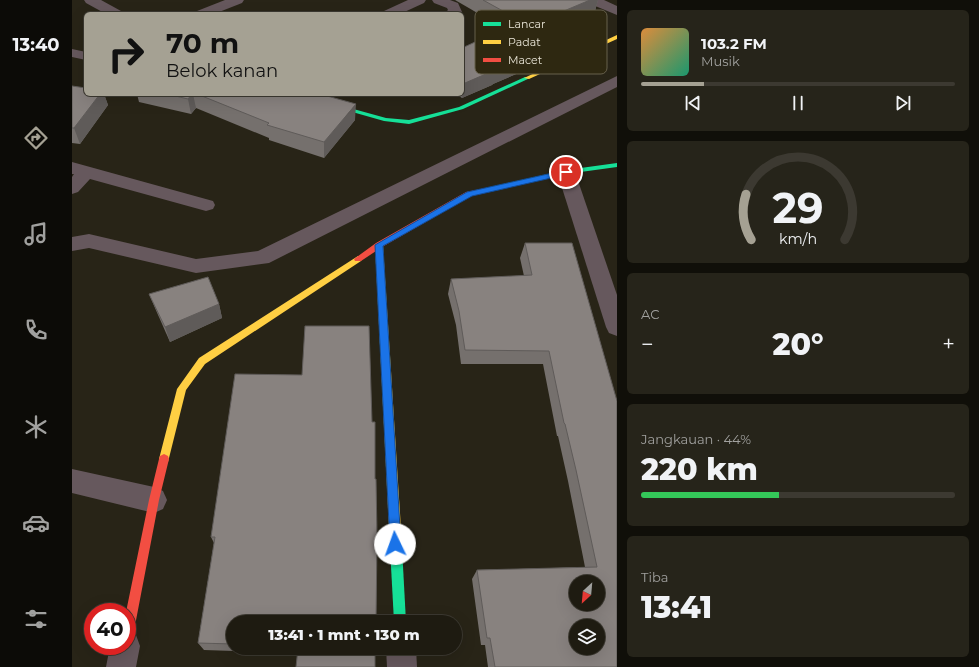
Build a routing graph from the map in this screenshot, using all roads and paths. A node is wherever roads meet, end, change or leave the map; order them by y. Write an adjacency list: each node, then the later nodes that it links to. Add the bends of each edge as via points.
1 (91, 0): 7 (street)
2 (237, 0): 8 (street)
3 (419, 0): 9 (street)
4 (439, 0): 10 (street, via 453,6)
5 (593, 0): 6 (street)
6 (617, 11)
7 (112, 12)
8 (207, 12)
9 (393, 12)
10 (455, 12)
11 (617, 36): 12 (street)
12 (607, 41)
13 (72, 53): 14 (street)
14 (84, 56)
15 (535, 74): 17 (street, via 461,108 409,122 386,120)
16 (617, 81): 23 (street, via 262,258 196,266 89,241)
17 (299, 96)
18 (617, 165): 20 (street)
19 (80, 169): 21 (street); 22 (street)
20 (566, 172): 24 (street, via 469,194); 25 (street)
21 (72, 188)
22 (206, 205)
23 (72, 244)
24 (379, 245): 27 (street, via 202,361 182,389); 29 (street)
25 (617, 327)
26 (72, 481): 27 (street)
27 (154, 500): 28 (street)
28 (134, 603)
29 (400, 615)
30 (123, 655): 32 (street)
31 (401, 655): 33 (street)
32 (121, 667)
33 (402, 667)

